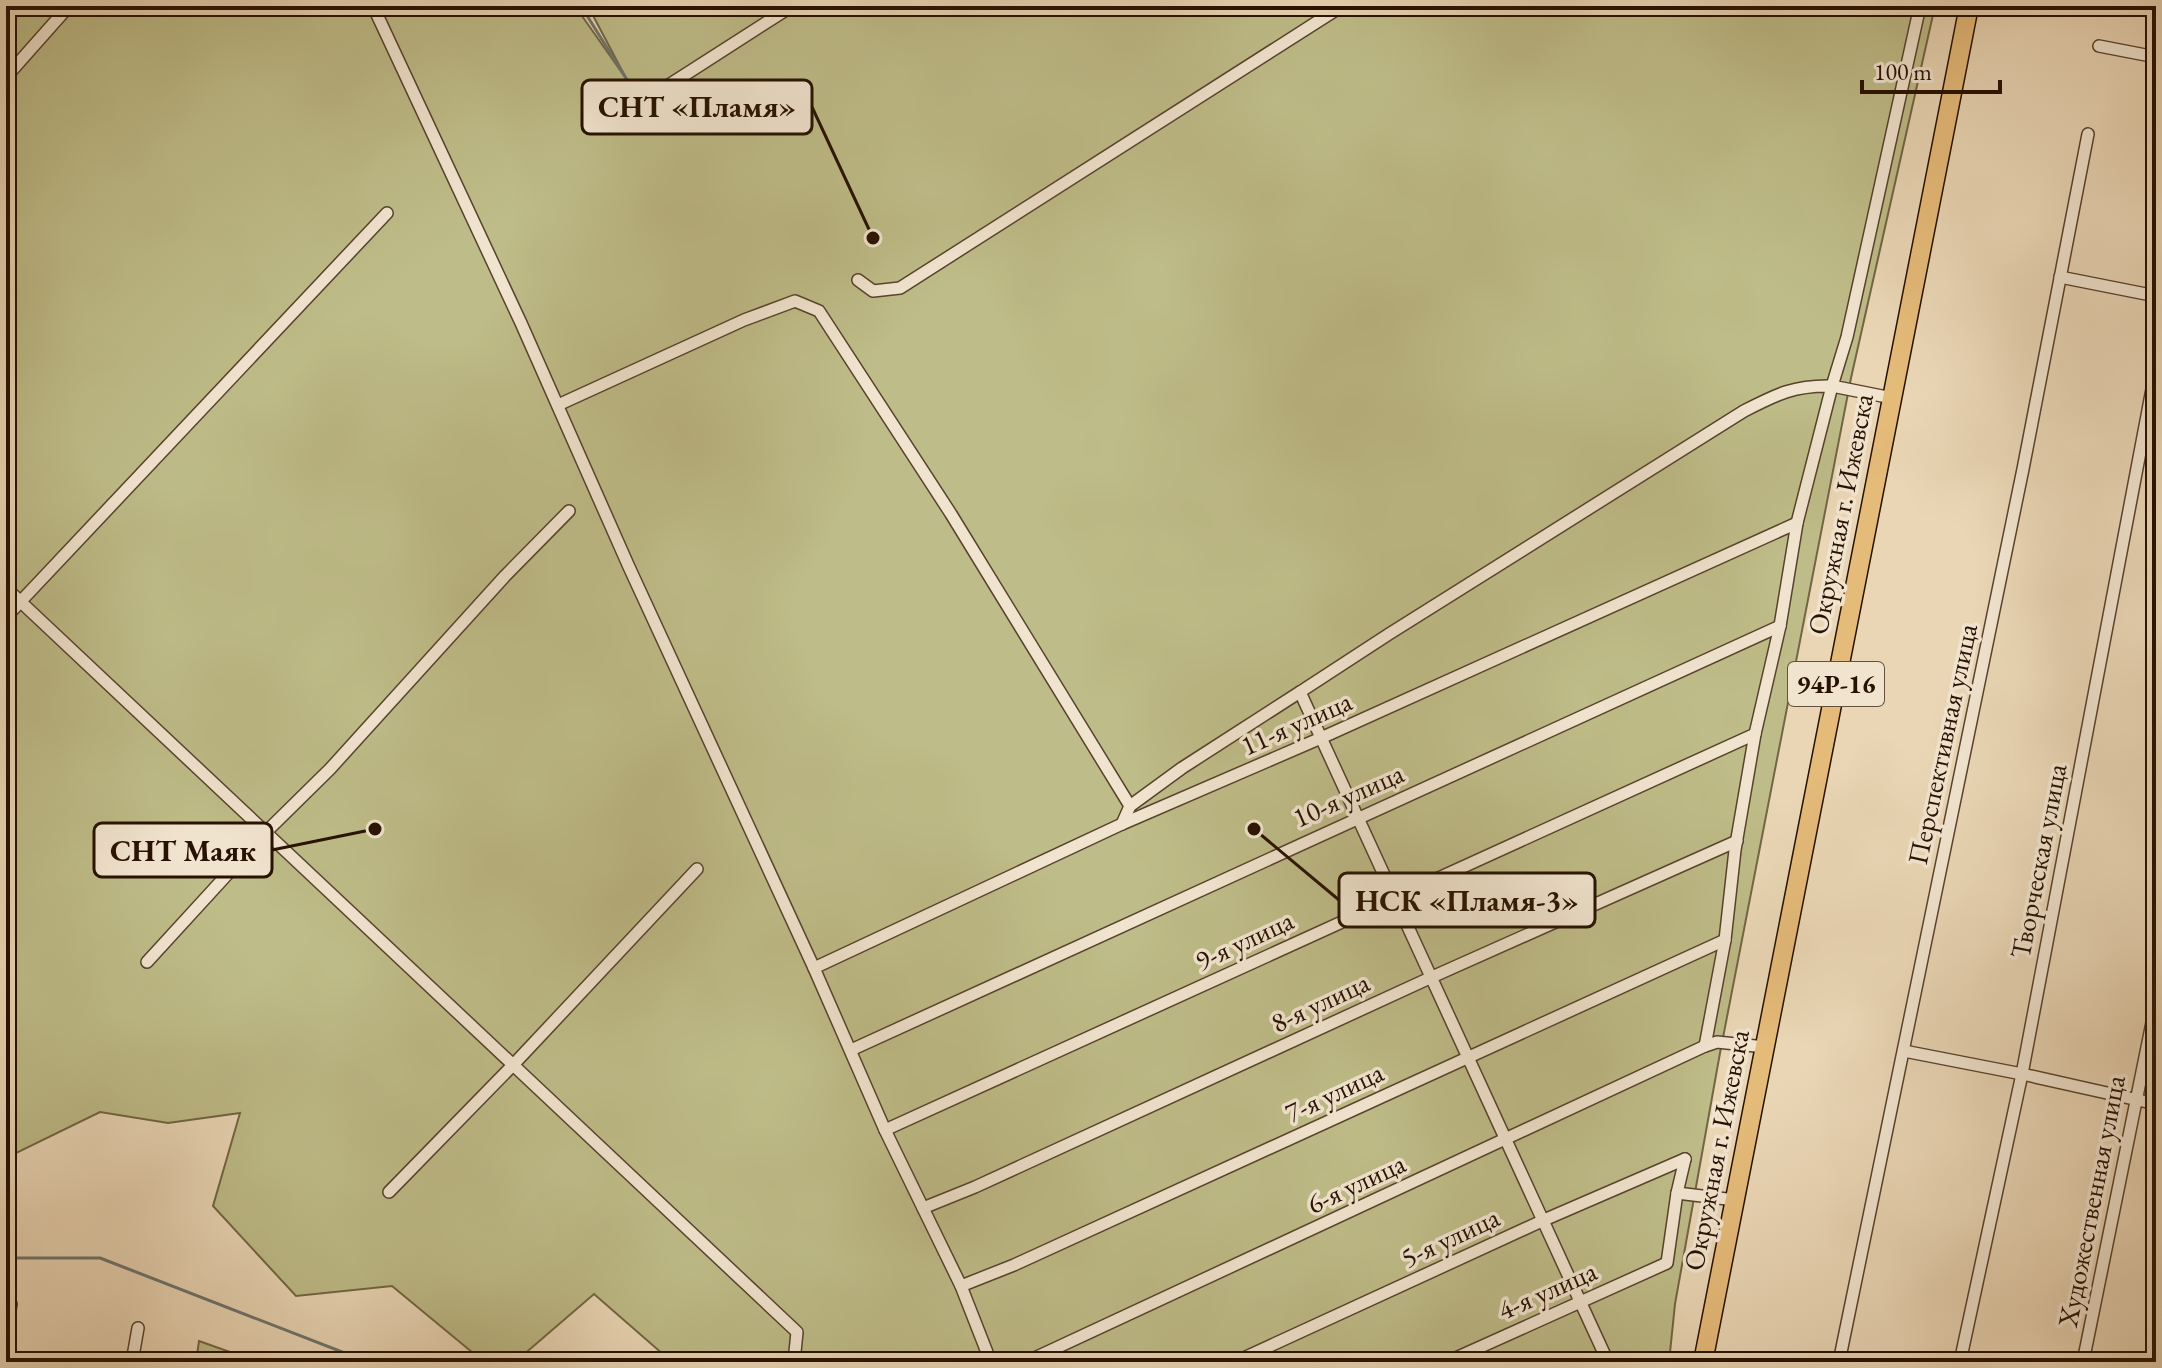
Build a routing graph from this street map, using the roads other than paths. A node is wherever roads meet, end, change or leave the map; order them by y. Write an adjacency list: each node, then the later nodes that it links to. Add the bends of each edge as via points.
1 (69, 6): 9 (street)
2 (373, 6): 19 (street)
3 (792, 6): 10 (street)
4 (1342, 6): 14 (street, via 900,288 873,291)
5 (1920, 6): 17 (street)
6 (1969, 6): 18 (main road, Окружная г. Ижевска / 94Р-16)
7 (2099, 46): 8 (street)
8 (2156, 57)
9 (6, 77)
10 (669, 85)
11 (2088, 134): 13 (street, Перспективная улица)
12 (387, 213): 23 (street)
13 (2060, 277): 15 (street); 44 (street, Перспективная улица)
14 (858, 280)
15 (2156, 296)
16 (2156, 368): 47 (street, Творческая улица)
17 (1832, 386): 18 (street); 21 (street); 26 (street, via 1780,391 1744,411)
18 (1892, 398): 42 (main road, Окружная г. Ижевска / 94Р-16)
19 (558, 405): 29 (street, via 795,301 819,311); 38 (street)
20 (569, 511): 32 (street)
21 (1797, 523): 25 (street); 28 (street, 11-я улица)
22 (6, 588): 23 (street)
23 (20, 601): 24 (street); 32 (street)
24 (6, 617)
25 (1780, 626): 27 (street); 30 (street, 10-я улица)
26 (1300, 692): 28 (street); 29 (street)
27 (1755, 734): 33 (street); 35 (street, 9-я улица)
28 (1321, 738): 30 (street); 31 (street, 11-я улица)
29 (1130, 806): 31 (street)
30 (1359, 816): 35 (street); 43 (street, 10-я улица)
31 (1122, 824): 38 (street, 11-я улица)
32 (267, 831): 37 (street); 46 (street)
33 (1737, 841): 36 (street); 39 (street, 8-я улица)
34 (697, 869): 46 (street)
35 (1395, 897): 39 (street); 50 (street, 9-я улица)
36 (1725, 940): 41 (street); 45 (street, 7-я улица)
37 (147, 962)
38 (814, 968): 43 (street)
39 (1432, 977): 45 (street); 55 (street, 8-я улица)
40 (2156, 1003): 48 (street, Художественная улица)
41 (1705, 1046): 42 (street, via 1717,1042); 51 (street, 6-я улица)
42 (1765, 1047): 54 (main road, Окружная г. Ижевска / 94Р-16)
43 (851, 1050): 50 (street)
44 (1904, 1051): 47 (street); 70 (street, Перспективная улица)
45 (1468, 1057): 51 (street); 57 (street, 7-я улица)
46 (514, 1064): 52 (street); 63 (street, via 797,1332)
47 (2022, 1074): 48 (street); 71 (street, Творческая улица)
48 (2136, 1100): 49 (street); 72 (street, Художественная улица)
49 (2156, 1104)
50 (885, 1130): 55 (street)
51 (1506, 1141): 56 (street); 65 (street, 6-я улица)
52 (389, 1192)
53 (1677, 1193): 54 (street); 56 (street, 5-я улица, via 1685,1159); 58 (street, 4-я улица, via 1667,1263)
54 (1735, 1200): 69 (main road, Окружная г. Ижевска / 94Р-16)
55 (923, 1208): 57 (street)
56 (1544, 1220): 58 (street); 66 (street, 5-я улица)
57 (961, 1286): 64 (street)
58 (1582, 1300): 67 (street, 4-я улица); 68 (street)
59 (11, 1304): 61 (street)
60 (138, 1328): 62 (street)
61 (6, 1332)
62 (132, 1362)
63 (794, 1362)
64 (995, 1362)
65 (1026, 1362)
66 (1235, 1362)
67 (1447, 1362)
68 (1608, 1362)
69 (1703, 1362)
70 (1839, 1362)
71 (1960, 1362)
72 (2083, 1362)

